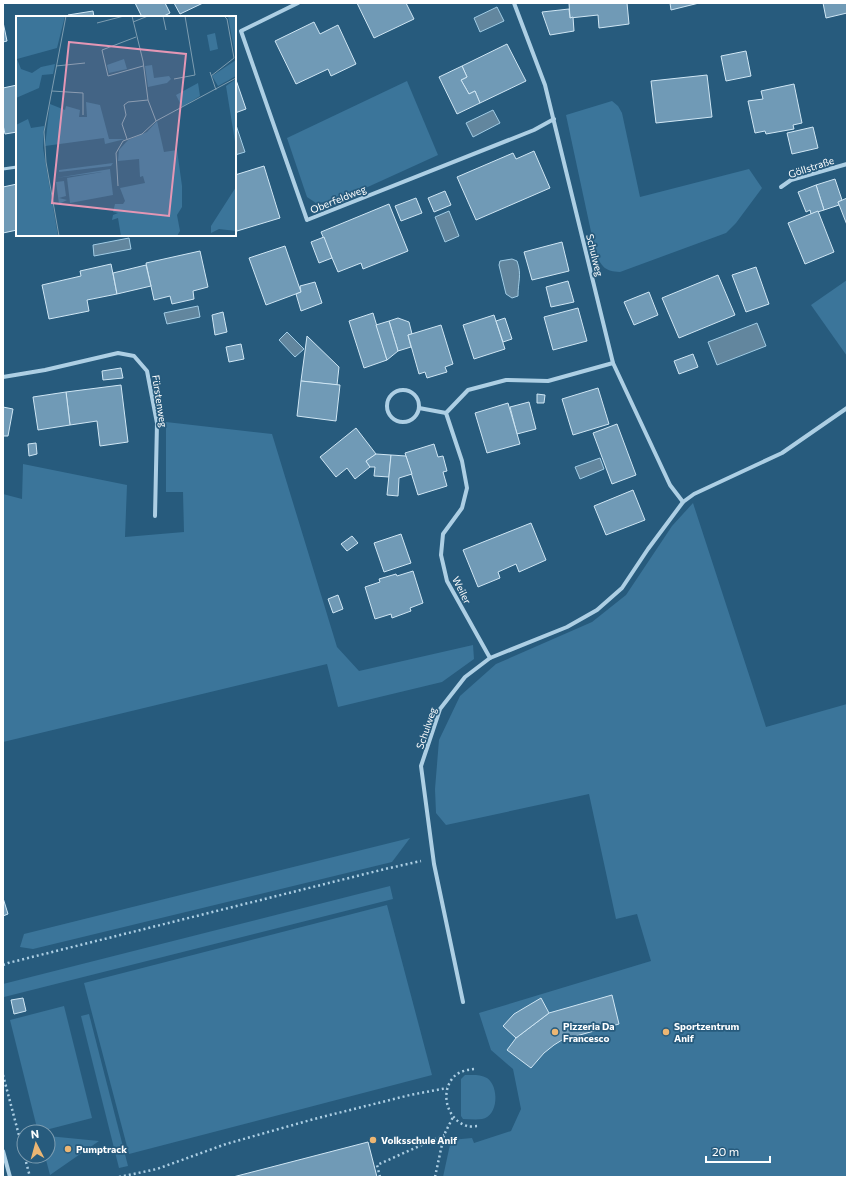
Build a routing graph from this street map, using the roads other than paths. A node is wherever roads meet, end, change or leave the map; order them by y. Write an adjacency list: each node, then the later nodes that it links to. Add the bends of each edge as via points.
1 (298, 3): 3 (street, Oberfeldweg, via 241,31 307,220 534,130)
2 (514, 3): 3 (street, Schulweg, via 545,85)
3 (554, 119): 8 (street, Schulweg)
4 (847, 164): 7 (street, Göllstraße, via 791,180)
5 (16, 166): 6 (lane)
6 (3, 169)
7 (781, 187)
8 (613, 363): 12 (street, via 548,381 506,380 468,390); 13 (street, Schulweg, via 670,485)
9 (3, 377): 14 (street, Fürstenweg, via 118,353 134,356 147,371 157,423)
10 (419, 408): 10 (street, via 413,418 403,422 389,415 386,404 395,392 405,390 414,394); 12 (street)
11 (847, 408): 13 (street, Schulweg, via 782,453 694,494)
12 (446, 413): 15 (street, Weiler, via 462,461 467,488 462,508 443,534 441,555 447,581)
13 (683, 502): 15 (street, Schulweg, via 622,588 597,610 566,627)
14 (155, 516)
15 (490, 658): 16 (street, Schulweg, via 465,677 440,709 422,766 433,859)
16 (463, 1002)
17 (3, 1151): 18 (street)
18 (10, 1177)

